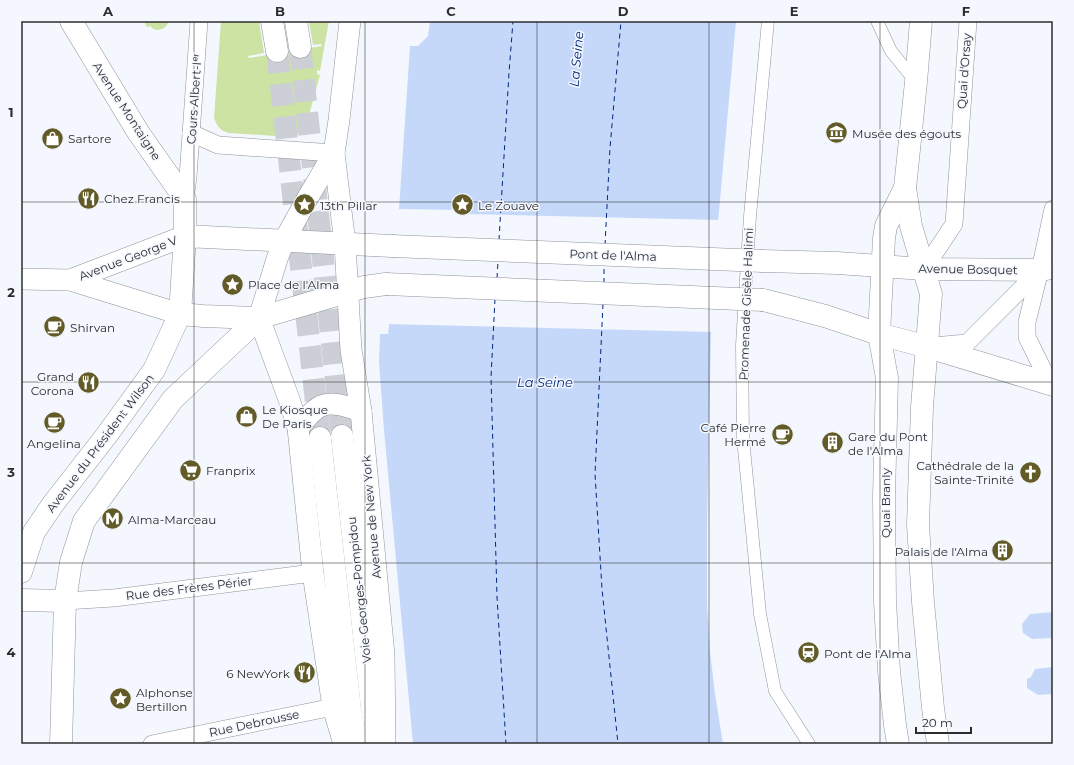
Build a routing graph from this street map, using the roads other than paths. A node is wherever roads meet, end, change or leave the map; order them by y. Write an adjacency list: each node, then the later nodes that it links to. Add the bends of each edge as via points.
1 (71, 21): 16 (main road, Avenue Montaigne, via 138,132)
2 (199, 21): 13 (street, Cours Albert-Iᵉʳ)
3 (272, 21): 11 (main road)
4 (296, 21): 10 (main road)
5 (350, 21): 14 (street)
6 (768, 21): 47 (street, Promenade Gisèle Halimi, via 750,216 742,345 743,438 760,614 775,691)
7 (877, 21): 12 (street, via 891,51)
8 (921, 21): 12 (main road)
9 (968, 21): 22 (street, Quai d'Orsay, via 954,224)
10 (300, 47)
11 (277, 51)
12 (916, 82): 15 (main road)
13 (191, 133): 14 (street, via 218,145); 16 (street, Cours Albert-Iᵉʳ)
14 (334, 153): 19 (street); 20 (street)
15 (905, 188): 21 (main road, via 886,226); 22 (main road, via 911,226)
16 (185, 199): 18 (main road)
17 (1053, 209): 23 (street)
18 (185, 236): 19 (main road); 25 (street, Avenue George V); 27 (main road)
19 (284, 241): 20 (main road); 28 (street)
20 (344, 244): 21 (main road, Pont de l'Alma, bridge); 26 (street)
21 (882, 266): 22 (main road, Avenue Bosquet); 29 (main road, Quai Branly)
22 (924, 269): 23 (main road, Avenue Bosquet); 30 (main road, via 931,294)
23 (1047, 269): 30 (street, via 967,343); 31 (street, via 1027,322 1027,337)
24 (21, 278): 25 (street, Avenue George V)
25 (70, 280): 27 (street, Avenue George V)
26 (348, 292): 28 (main road); 29 (main road, bridge, via 386,284 762,300 825,316); 32 (street, Avenue de New York, via 351,350)
27 (180, 314): 28 (main road); 36 (main road, Avenue du Président Wilson, via 154,370 34,532)
28 (259, 318): 33 (street); 39 (main road, via 172,399 84,521 72,562)
29 (879, 334): 30 (main road); 48 (main road, Quai Branly, via 887,378 885,602)
30 (928, 347): 31 (main road); 49 (main road, via 922,407 918,525)
31 (1052, 385)
32 (361, 411): 33 (street, via 330,404 320,406); 46 (street, Avenue de New York, via 384,655)
33 (298, 428): 37 (street)
34 (342, 436): 45 (main road, Voie Georges-Pompidou)
35 (320, 438): 44 (main road, Voie Georges-Pompidou)
36 (21, 572)
37 (313, 573): 39 (street, Rue des Frères Périer, via 114,598); 40 (street)
38 (21, 600): 39 (main road)
39 (65, 601): 41 (main road)
40 (333, 707): 42 (street, Rue Debrousse); 43 (street)
41 (61, 744)
42 (152, 744)
43 (344, 744)
44 (356, 744)
45 (378, 744)
46 (385, 744)
47 (809, 744)
48 (898, 744)
49 (938, 744)

